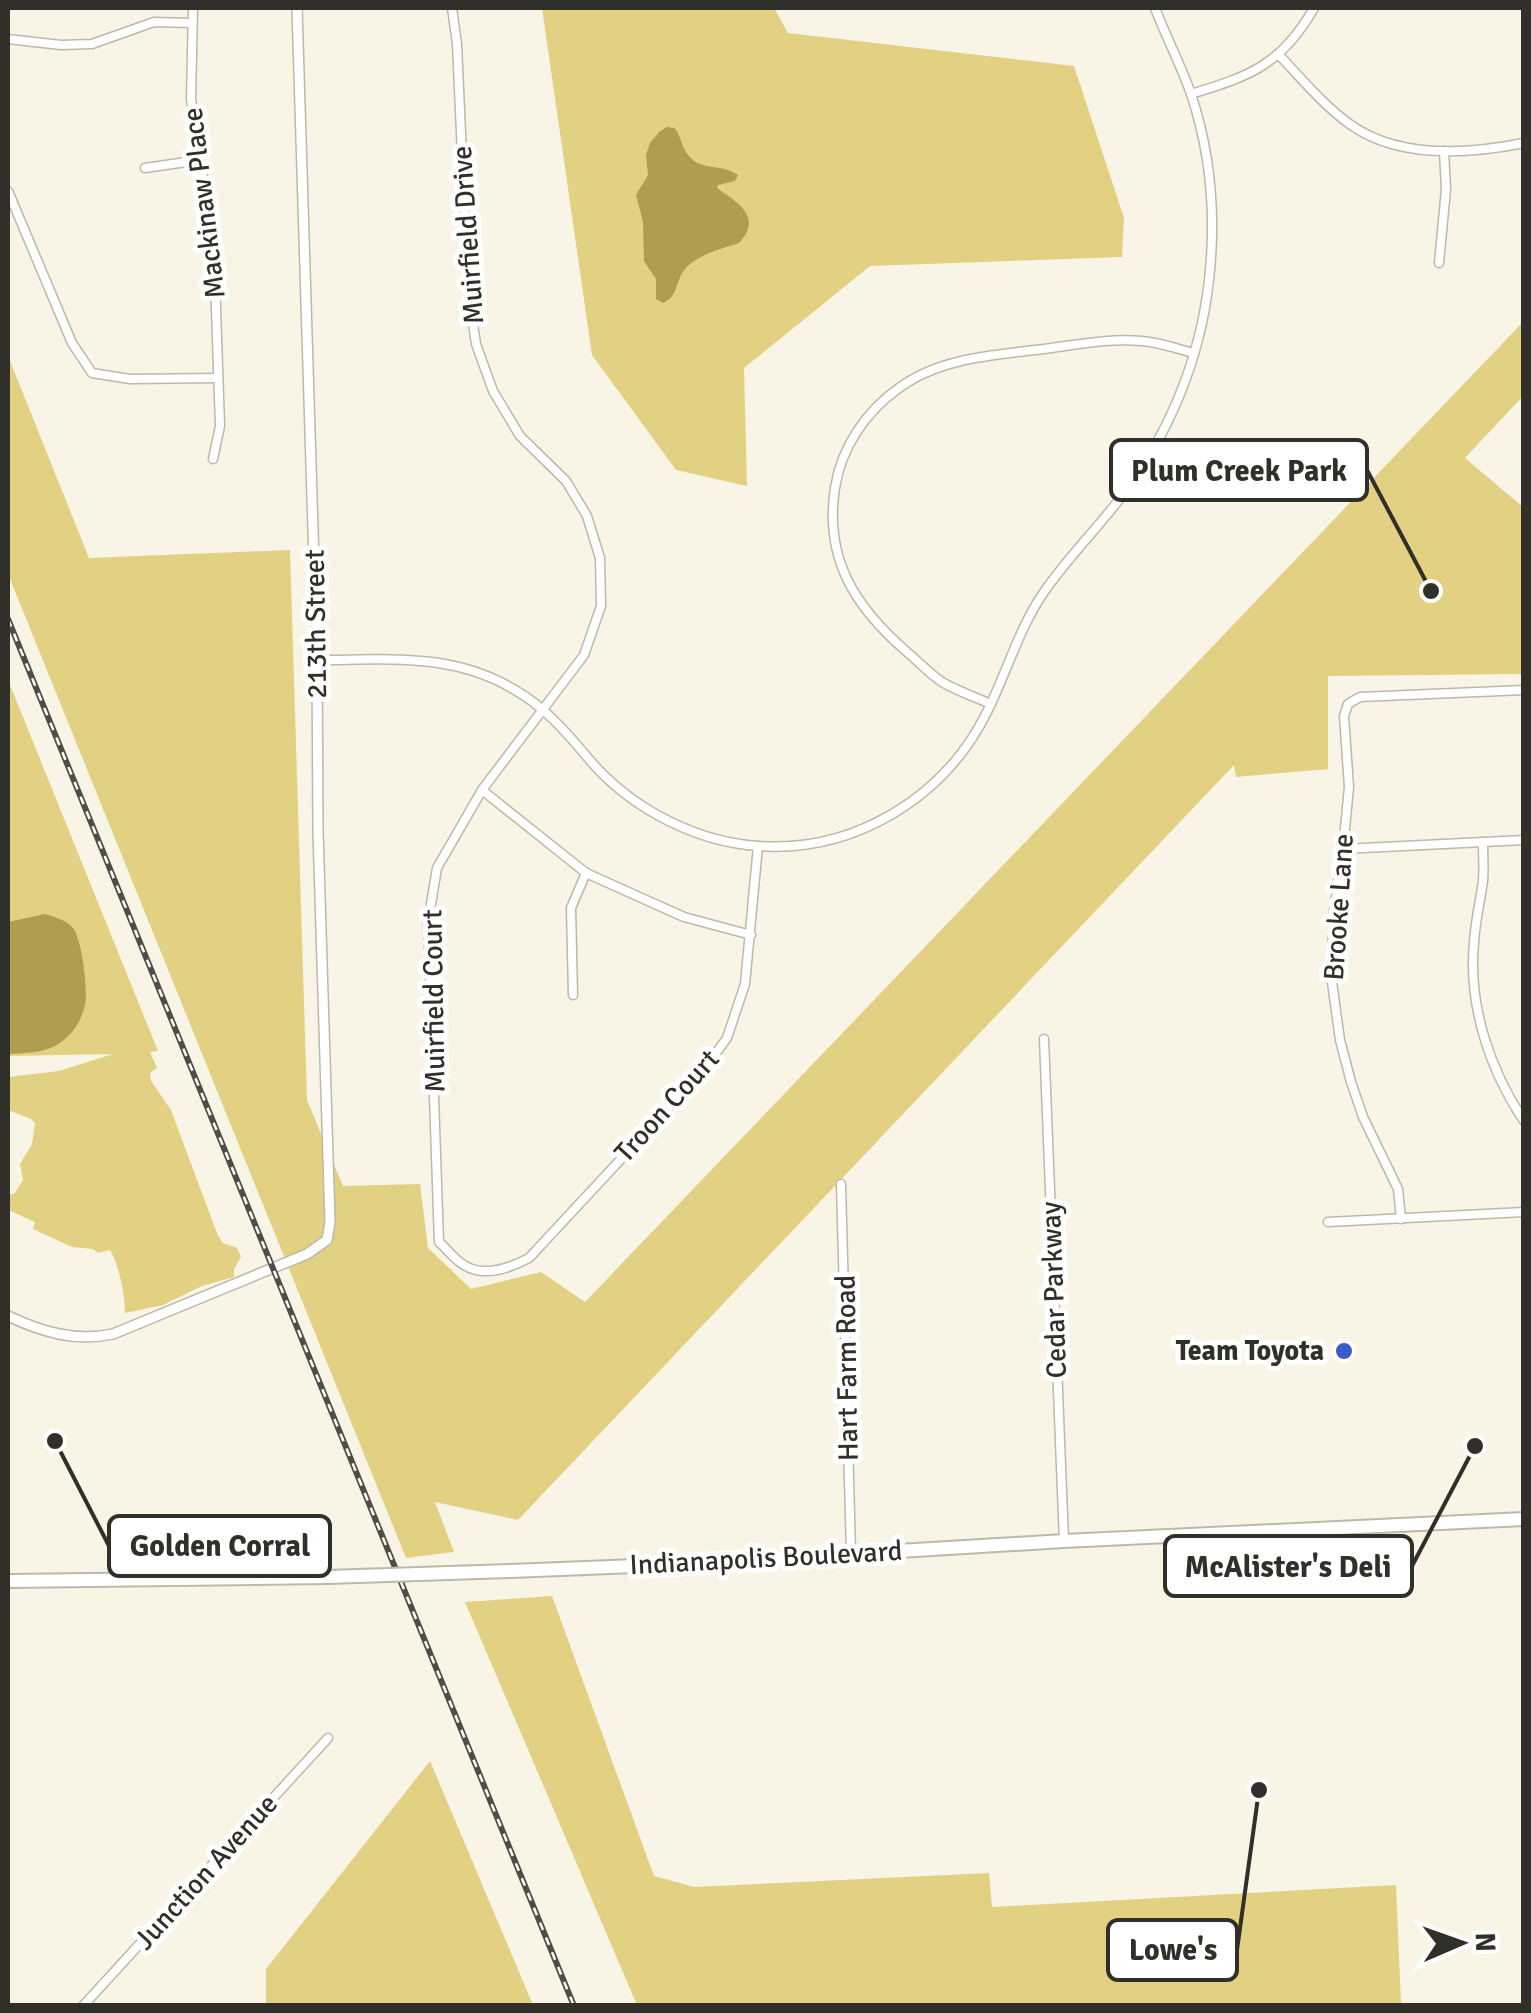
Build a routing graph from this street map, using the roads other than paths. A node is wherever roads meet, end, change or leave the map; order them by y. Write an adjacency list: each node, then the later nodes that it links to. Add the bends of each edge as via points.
1 (194, 8): 6 (street, Mackinaw Place)
2 (297, 8): 19 (street, 213th Street)
3 (452, 8): 22 (street, Muirfield Drive, via 476,344 492,391 520,436 566,482 587,516 600,558 601,606 584,656)
4 (1156, 8): 9 (street)
5 (1314, 8): 8 (street)
6 (192, 23): 7 (street, via 154,22 92,44); 12 (street, Mackinaw Place, via 191,100)
7 (8, 38)
8 (1279, 55): 9 (street, via 1240,78); 11 (street, via 1351,126 1388,143)
9 (1191, 94): 16 (street, via 1210,172 1212,240)
10 (1524, 143): 11 (street)
11 (1444, 151): 15 (street)
12 (200, 160): 13 (street); 17 (street, Mackinaw Place, via 214,250)
13 (146, 168)
14 (8, 191): 17 (street, via 72,343 92,373)
15 (1439, 262)
16 (1194, 353): 21 (street, via 1150,454 1040,597); 21 (street, via 1116,340 957,361 898,388 852,440 832,510 838,562 883,631 941,681)
17 (218, 378): 18 (street, Mackinaw Place)
18 (214, 458)
19 (318, 660): 22 (street, via 446,664 495,680); 38 (street, 213th Street, via 327,1240 105,1336 51,1334)
20 (1524, 690): 27 (street, Brooke Lane, via 1360,698 1348,704)
21 (990, 704): 26 (street, via 950,769 898,812 830,840)
22 (544, 710): 23 (street, Muirfield Court); 26 (street, via 620,790 650,811 682,828)
23 (482, 790): 28 (street); 37 (street, Muirfield Court, via 437,868 428,922 440,1242)
24 (1524, 840): 25 (street)
25 (1483, 842): 27 (street); 32 (street, via 1474,986 1491,1058)
26 (758, 846): 29 (street, Troon Court)
27 (1343, 848): 35 (street, Brooke Lane, via 1331,938 1335,1014 1363,1117 1398,1189)
28 (586, 873): 29 (street, via 684,917); 30 (street, via 570,908)
29 (751, 935): 37 (street, Troon Court, via 738,1012 702,1072 529,1258 507,1270 476,1270)
30 (572, 996)
31 (1044, 1039): 40 (street, Cedar Parkway)
32 (1524, 1122)
33 (841, 1184): 41 (street, Hart Farm Road)
34 (1524, 1212): 35 (street)
35 (1401, 1218): 36 (street)
36 (1328, 1222)
37 (456, 1258)
38 (8, 1316)
39 (1524, 1518): 40 (highway, Indianapolis Boulevard)
40 (1064, 1540): 41 (highway, Indianapolis Boulevard)
41 (852, 1553): 42 (highway, Indianapolis Boulevard, bridge, via 510,1571)
42 (8, 1581)
43 (328, 1738): 44 (street, Junction Avenue)
44 (83, 2006)

